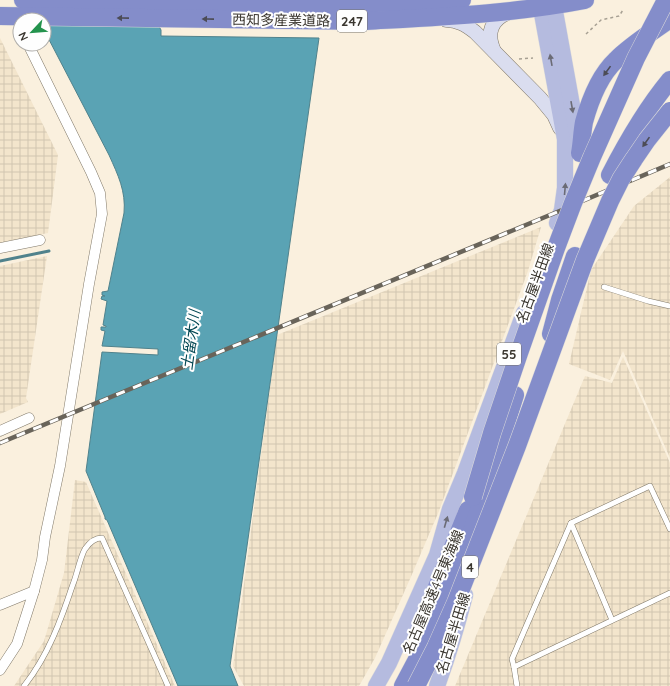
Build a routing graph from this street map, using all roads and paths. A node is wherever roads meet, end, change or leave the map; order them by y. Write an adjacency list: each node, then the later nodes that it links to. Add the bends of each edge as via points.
1 (462, 0): 4 (highway, 西知多産業道路 / 247)
2 (584, 0): 5 (highway, 西知多産業道路 / 247)
3 (666, 0): 31 (highway, bridge, via 592,157 556,248 492,433)
4 (365, 2): 8 (highway, 西知多産業道路 / 247, via 154,2)
5 (547, 3): 7 (highway, 西知多産業道路 / 247); 18 (main road, 名古屋半田線 / 55, one-way to 5); 22 (main road, 名古屋半田線 / 55, one-way to 22)
6 (623, 10): 12 (path, via 619,16 601,20)
7 (515, 11): 11 (highway, 西知多産業道路 / 247); 13 (street, via 499,17 492,26 489,37)
8 (49, 12)
9 (52, 16): 11 (highway, 西知多産業道路 / 247, one-way to 9)
10 (670, 19): 22 (highway, one-way to 22, via 625,52 605,72 584,123); 31 (highway, bridge, via 643,69 584,200)
11 (366, 21): 13 (street, via 457,21 469,27)
12 (586, 34)
13 (494, 51): 19 (street)
14 (32, 52): 34 (street, via 91,172 100,193 102,214 60,466)
15 (533, 58): 16 (path)
16 (518, 59)
17 (670, 80): 28 (highway, bridge, via 634,132 585,226 562,293)
18 (555, 83): 19 (street, via 545,94); 21 (main road, 名古屋半田線 / 55)
19 (535, 93): 21 (street, via 554,115)
20 (670, 111): 28 (highway, one-way to 28, bridge, via 634,159 610,201 585,260)
21 (565, 139): 42 (main road, 名古屋半田線 / 55, one-way to 21, via 389,664 437,555 450,509 473,454 562,210 565,188)
22 (580, 152): 27 (main road, 名古屋半田線 / 55, via 580,202 535,321)
23 (40, 240): 24 (street)
24 (0, 248)
25 (604, 287): 26 (lane)
26 (670, 306)
27 (515, 395): 44 (highway, via 466,550 421,652); 46 (main road, 名古屋半田線 / 55, via 456,631)
28 (533, 400): 45 (highway, 名古屋高速4号東海線 / 4, bridge, via 456,602)
29 (29, 418): 30 (street)
30 (0, 430)
31 (473, 497): 43 (highway, 名古屋高速4号東海線 / 4, via 431,600)
32 (571, 523): 33 (lane, via 650,486); 37 (lane); 38 (lane, via 512,659)
33 (670, 529)
34 (34, 591): 36 (street); 39 (street, via 17,644)
35 (670, 593): 37 (lane)
36 (0, 605)
37 (612, 620): 38 (lane)
38 (514, 667): 47 (lane)
39 (0, 670)
40 (24, 686): 41 (lane, via 50,645 84,550 97,538 102,538)
41 (168, 686)
42 (376, 686)
43 (389, 686)
44 (403, 686)
45 (416, 686)
46 (437, 686)
47 (517, 686)

